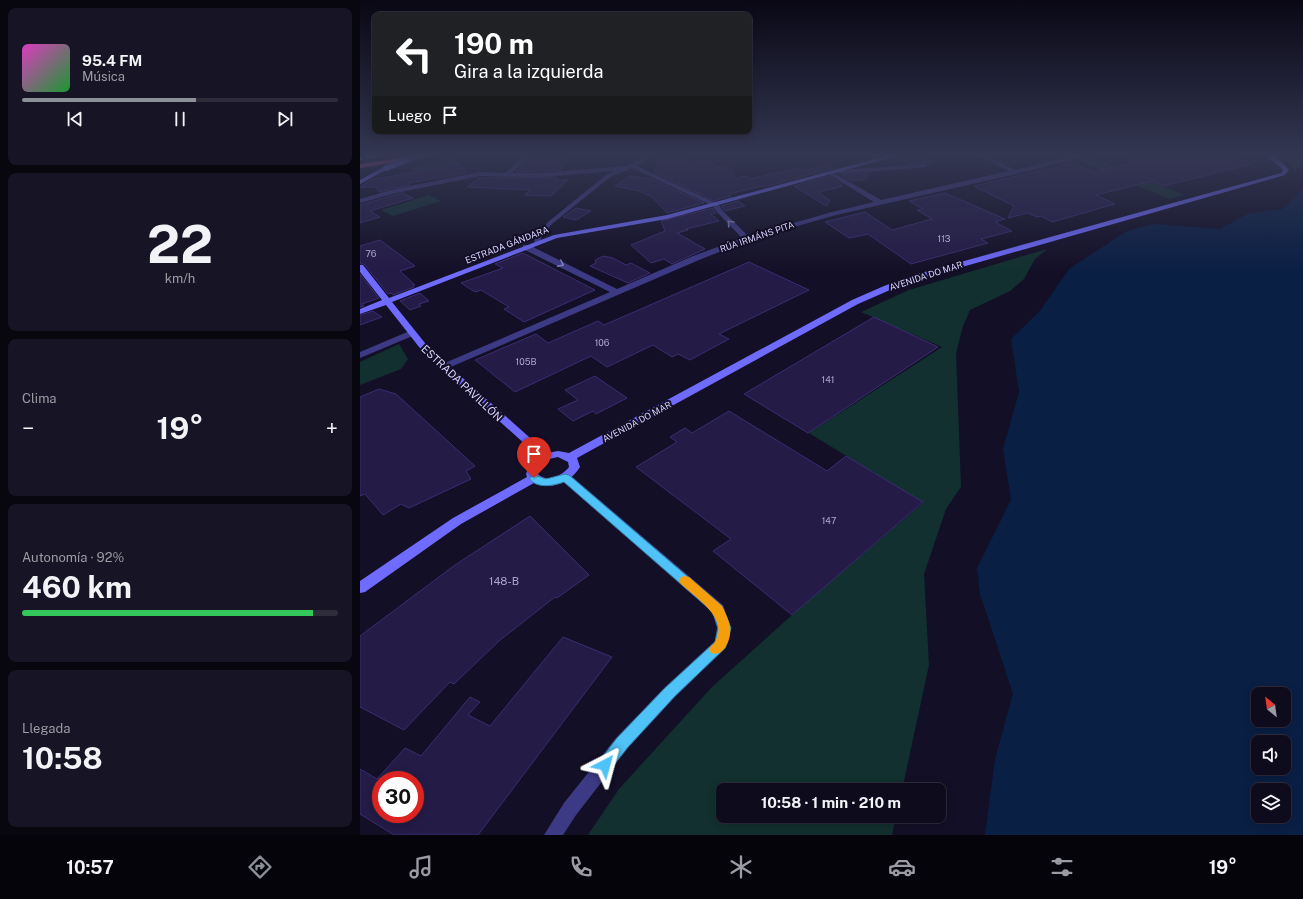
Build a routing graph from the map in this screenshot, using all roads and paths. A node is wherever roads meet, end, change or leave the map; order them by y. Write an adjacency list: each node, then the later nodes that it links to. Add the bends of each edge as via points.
1 (385, 194): 8 (street)
2 (586, 194): 12 (street, via 550,223 539,235)
3 (693, 194): 10 (street)
4 (757, 194): 10 (street, ESTRADA GÁNDARA)
5 (866, 194): 9 (street)
6 (920, 194): 9 (street, RÚA IRMÁNS PITA)
7 (1212, 194): 22 (street, AVENIDA DO MAR, via 924,275 887,288 855,302)
8 (360, 201)
9 (881, 203): 11 (street, RÚA IRMÁNS PITA, via 834,213)
10 (716, 205): 11 (street, one-way to 10); 12 (street, ESTRADA GÁNDARA, via 667,217 556,236)
11 (747, 239): 15 (street, RÚA IRMÁNS PITA)
12 (538, 242): 13 (street, ESTRADA GÁNDARA)
13 (526, 247): 15 (street, one-way to 15); 16 (street, ESTRADA GÁNDARA)
14 (361, 269): 16 (street, ESTRADA PAVILLÓN)
15 (616, 292): 20 (street, RÚA IRMÁNS PITA)
16 (387, 301): 17 (street, ESTRADA GÁNDARA); 18 (street, ESTRADA PAVILLÓN)
17 (360, 312)
18 (412, 333): 19 (street); 20 (street, ESTRADA PAVILLÓN)
19 (360, 355)
20 (443, 367): 21 (street, ESTRADA PAVILLÓN)
21 (545, 457): 22 (street, via 558,454); 24 (street, via 534,465 531,474)
22 (570, 457): 23 (street, via 575,467)
23 (565, 477): 24 (street, via 546,482); 26 (street, via 718,609 724,628 721,644 670,692 622,743)
24 (534, 478): 25 (street, via 457,521)
25 (360, 588)
26 (553, 835)

